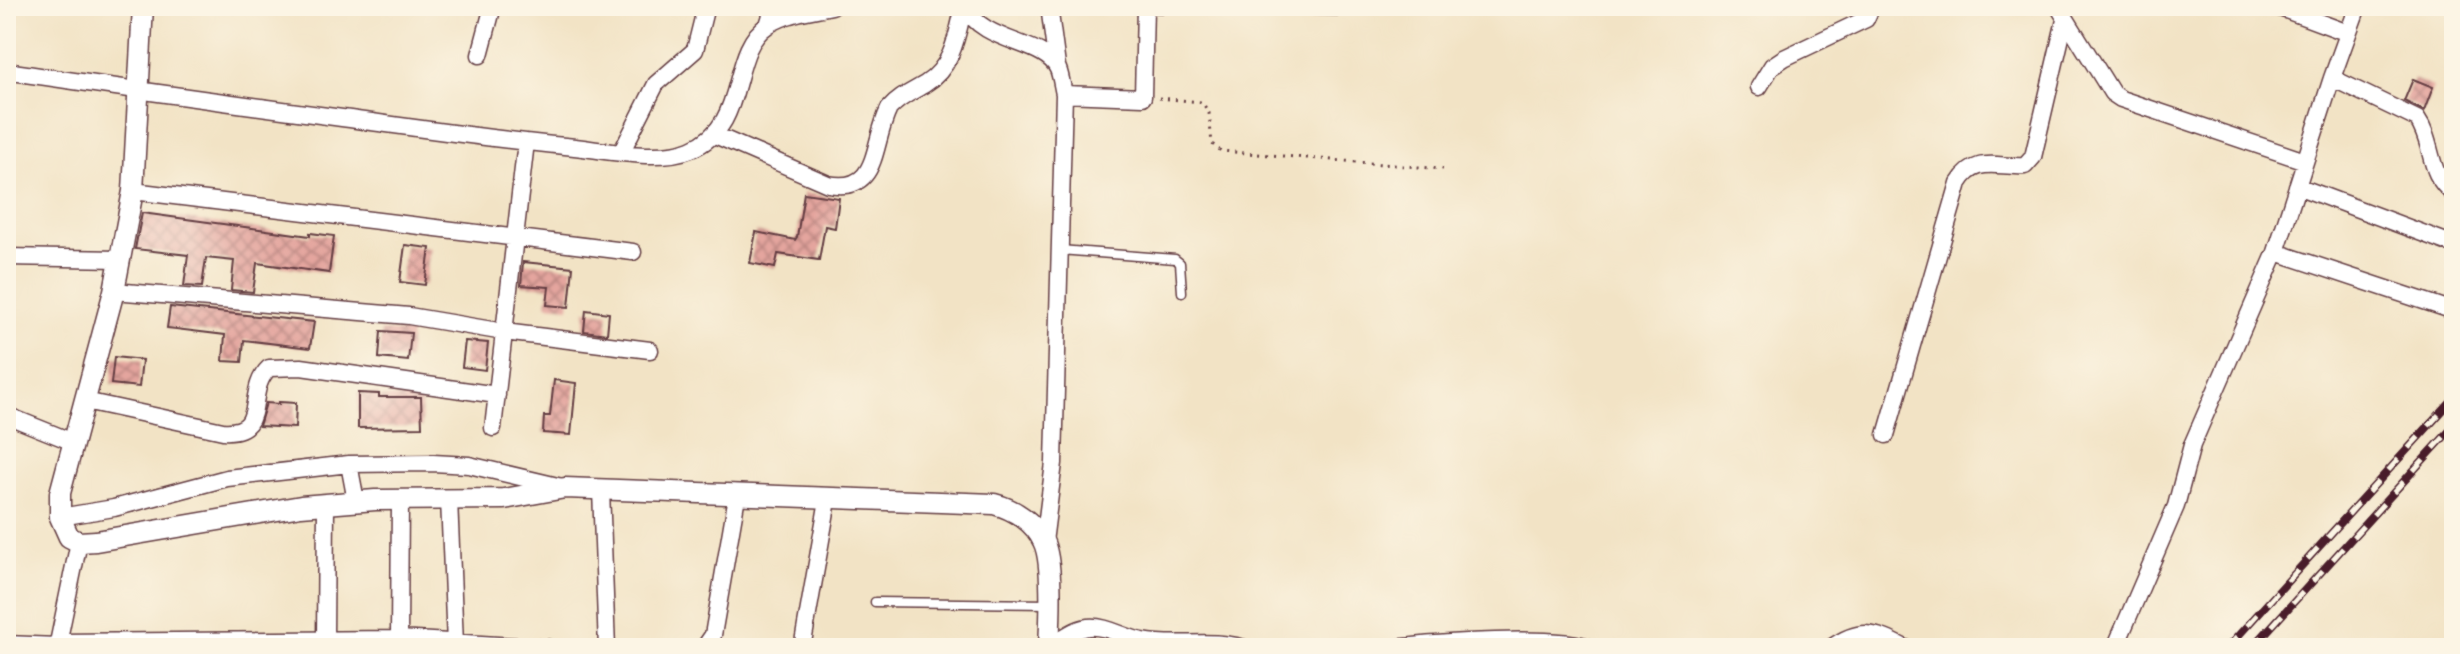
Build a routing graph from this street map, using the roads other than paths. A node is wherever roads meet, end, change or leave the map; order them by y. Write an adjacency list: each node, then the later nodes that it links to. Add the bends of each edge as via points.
1 (143, 6): 21 (street)
2 (493, 6): 16 (street)
3 (706, 6): 25 (street, via 695,50 656,84)
4 (774, 6): 14 (street)
5 (832, 6): 14 (street)
6 (965, 6): 17 (street, via 980,26 1041,53); 23 (street, via 951,55 927,83 889,109 868,172 854,185 828,184)
7 (1049, 6): 17 (street)
8 (1872, 6): 20 (street, via 1855,26 1772,66)
9 (2275, 6): 15 (street)
10 (2358, 6): 15 (street)
11 (1145, 7): 12 (lane); 22 (street, via 1143,97)
12 (1343, 11)
13 (2061, 13): 26 (street, via 2099,76 2121,99); 46 (street, via 2033,157 2025,166 1974,166 1959,183)
14 (768, 25): 23 (street, via 756,37 731,108)
15 (2348, 33): 19 (street)
16 (480, 55)
17 (1057, 66): 22 (street)
18 (6, 71): 21 (street)
19 (2332, 78): 26 (street); 29 (street, via 2417,119 2439,181)
20 (1759, 87)
21 (140, 91): 24 (street); 28 (street)
22 (1064, 94): 32 (street)
23 (715, 135): 25 (street, via 671,153)
24 (526, 142): 25 (street); 30 (street)
25 (622, 151)
26 (2305, 161): 27 (street)
27 (2297, 186): 31 (street); 34 (street)
28 (133, 191): 30 (street); 36 (street)
29 (2454, 194)
30 (514, 238): 33 (street); 40 (street)
31 (2454, 245)
32 (1060, 250): 38 (lane, via 1175,259 1180,263); 59 (street, via 1054,463)
33 (633, 252)
34 (2276, 252): 39 (street); 78 (street, via 2192,445 2176,506)
35 (6, 257): 36 (street)
36 (120, 259): 37 (street)
37 (114, 291): 40 (street, via 409,316); 43 (street)
38 (1182, 292)
39 (2454, 311)
40 (504, 332): 41 (street); 42 (street)
41 (650, 350)
42 (497, 395): 43 (street, via 301,367 269,368 261,375 252,419 237,432); 45 (street)
43 (85, 401): 47 (street)
44 (6, 415): 47 (street)
45 (493, 428)
46 (1886, 435)
47 (73, 442): 57 (street, via 60,493)
48 (349, 464): 49 (street, via 469,465); 55 (street); 57 (street, via 227,478)
49 (565, 488): 50 (street); 53 (street, via 504,499)
50 (601, 490): 51 (street); 69 (street)
51 (737, 496): 54 (street); 70 (street, via 713,635)
52 (400, 499): 53 (street); 55 (street); 62 (street)
53 (449, 499): 66 (street)
54 (828, 500): 59 (street, via 994,504 1028,521); 71 (street)
55 (356, 501): 56 (street)
56 (326, 504): 58 (street); 64 (street)
57 (60, 517): 58 (street, via 69,537)
58 (79, 542): 67 (street)
59 (1044, 542): 61 (street)
60 (875, 602): 61 (lane)
61 (1050, 604): 72 (street)
62 (399, 639): 64 (street); 66 (street)
63 (6, 640): 67 (lane)
64 (325, 640): 65 (street)
65 (288, 644): 67 (street)
66 (455, 644): 68 (street)
67 (57, 645)
68 (549, 648)
69 (607, 648)
70 (704, 648)
71 (802, 648)
72 (1049, 648): 73 (street, via 1090,627 1145,642)
73 (1244, 648)
74 (1394, 648): 75 (street, via 1528,641 1565,641)
75 (1591, 648)
76 (1831, 648): 77 (street, via 1870,633)
77 (1905, 648)
78 (2115, 648)

